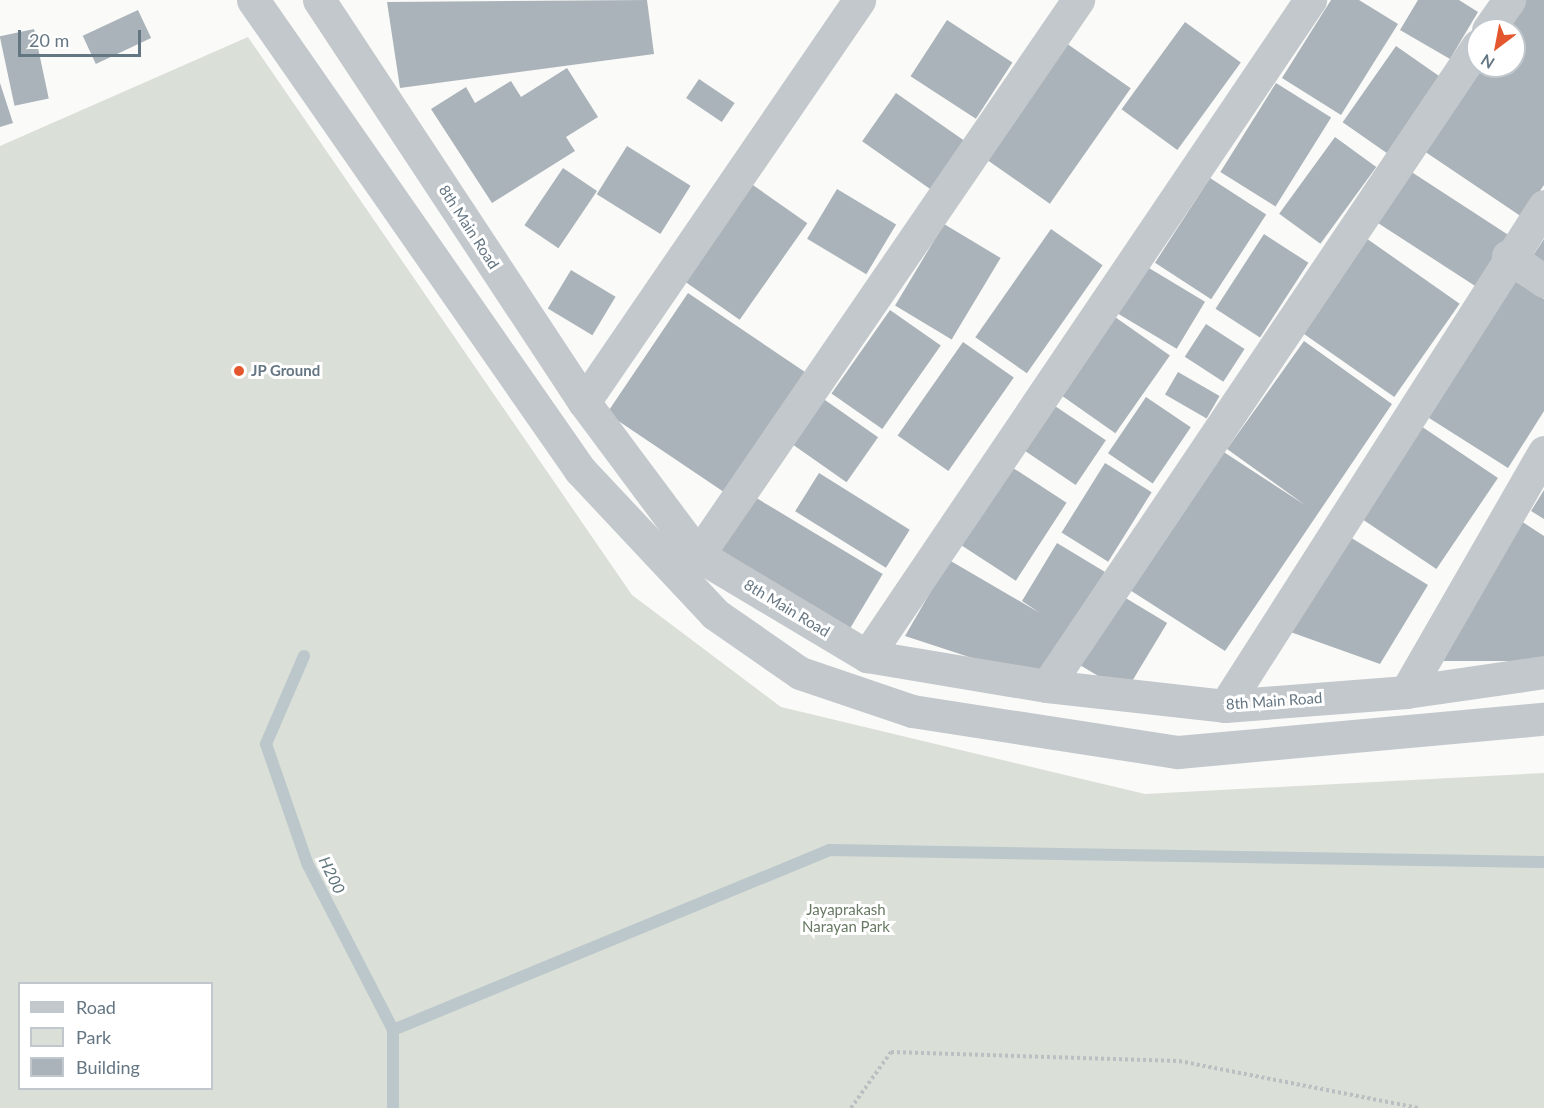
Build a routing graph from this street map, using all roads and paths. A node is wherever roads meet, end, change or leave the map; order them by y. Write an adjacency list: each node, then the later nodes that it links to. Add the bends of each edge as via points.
1 (253, 0): 20 (street, via 580,470 715,614 800,673 912,711 1178,752)
2 (319, 0): 12 (street, 8th Main Road)
3 (858, 0): 12 (street)
4 (1078, 0): 14 (street)
5 (1310, 0): 15 (street)
6 (1509, 0): 7 (street)
7 (1496, 18)
8 (1466, 63): 17 (street)
9 (1544, 206): 10 (street)
10 (1508, 256): 11 (street); 19 (street)
11 (1544, 281)
12 (584, 402): 14 (street, 8th Main Road)
13 (1544, 452): 18 (street)
14 (698, 555): 15 (street, 8th Main Road)
15 (867, 656): 17 (street, 8th Main Road)
16 (1544, 672): 18 (street, 8th Main Road)
17 (1047, 686): 19 (street, 8th Main Road)
18 (1406, 692): 19 (street, 8th Main Road)
19 (1225, 706)
20 (1544, 719)
21 (851, 1108): 22 (path, via 891,1052 1179,1061)
22 (1418, 1108)

